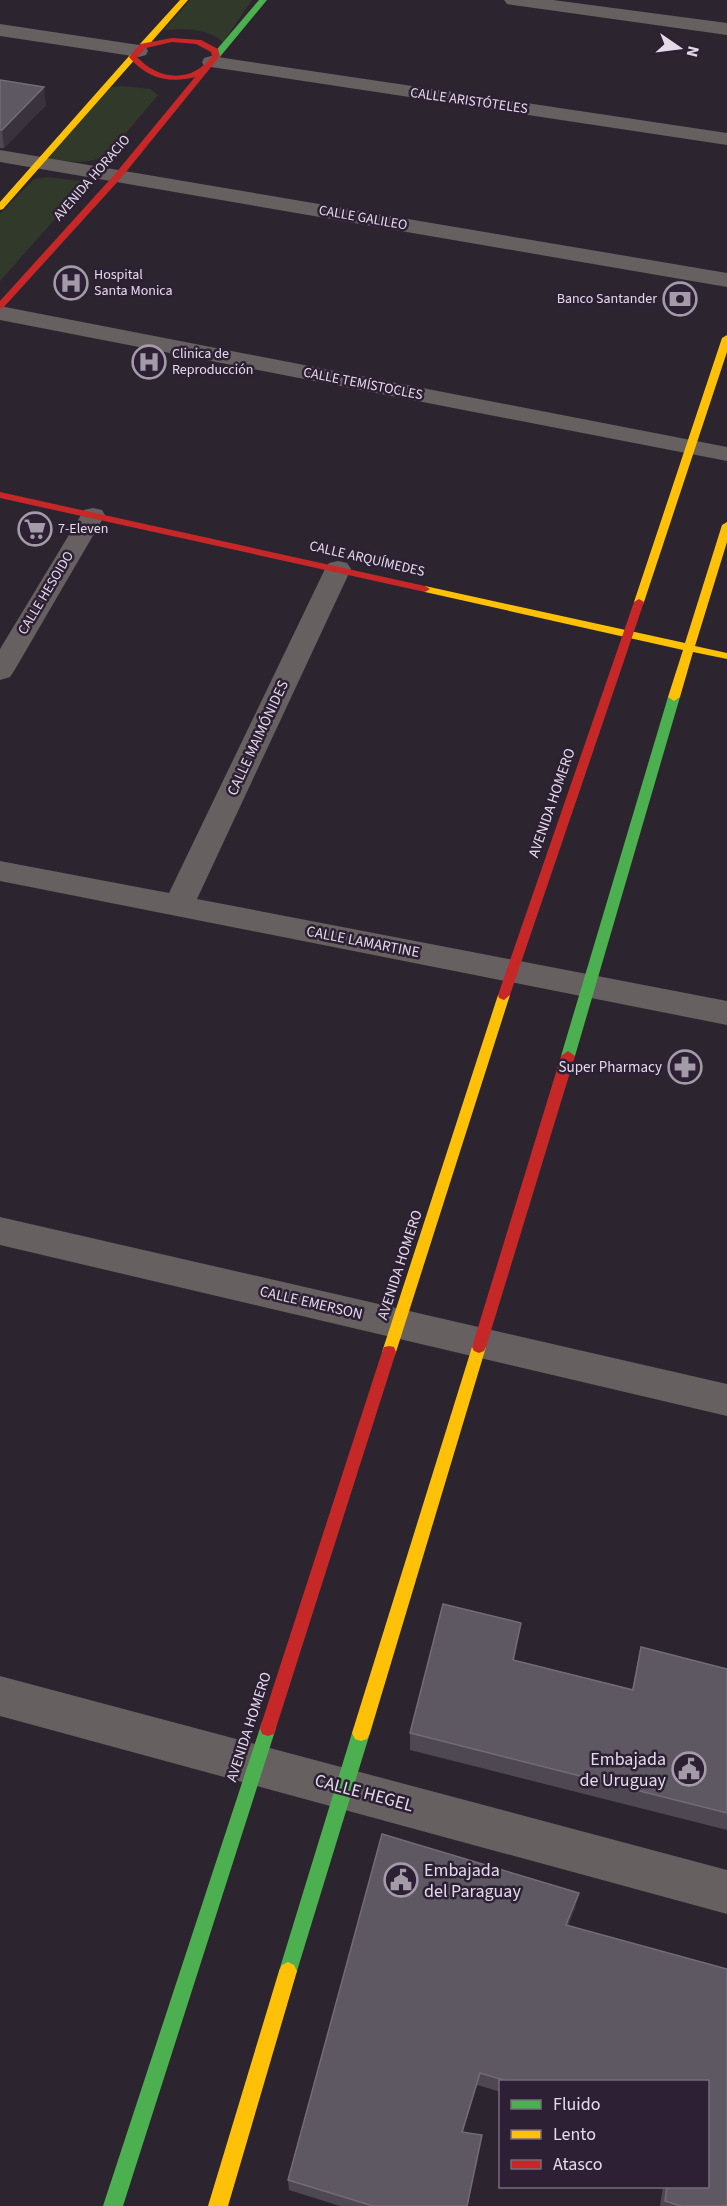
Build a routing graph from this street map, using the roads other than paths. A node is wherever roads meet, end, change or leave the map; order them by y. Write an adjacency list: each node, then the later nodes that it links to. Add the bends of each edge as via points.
1 (184, 0): 6 (street)
2 (263, 0): 7 (street, AVENIDA HORACIO)
3 (513, 0): 4 (street)
4 (727, 29)
5 (0, 30): 6 (street)
6 (138, 51): 7 (street, via 142,70 167,77 196,74); 7 (street, via 186,40 215,51); 10 (street)
7 (211, 63): 8 (street, CALLE ARISTÓTELES); 11 (street, AVENIDA HORACIO)
8 (727, 139)
9 (0, 156): 10 (street, CALLE GALILEO)
10 (38, 162): 11 (street, CALLE GALILEO); 12 (street)
11 (118, 176): 13 (street, CALLE GALILEO); 14 (street, AVENIDA HORACIO)
12 (0, 207)
13 (727, 280)
14 (0, 306)
15 (0, 312): 17 (street, CALLE TEMÍSTOCLES)
16 (727, 338): 17 (street, AVENIDA HOMERO)
17 (692, 448): 18 (street, CALLE TEMÍSTOCLES); 23 (street, AVENIDA HOMERO)
18 (727, 454)
19 (0, 495): 20 (street, CALLE ARQUÍMEDES)
20 (93, 515): 22 (street, CALLE ARQUÍMEDES); 26 (street, CALLE HESOIDO)
21 (727, 525): 24 (street)
22 (338, 569): 23 (street, CALLE ARQUÍMEDES); 28 (street, CALLE MAIMÓNIDES)
23 (628, 635): 24 (street, CALLE ARQUÍMEDES); 29 (street, AVENIDA HOMERO)
24 (688, 648): 25 (street, CALLE ARQUÍMEDES); 30 (street)
25 (727, 657)
26 (0, 671)
27 (0, 871): 28 (street, CALLE LAMARTINE)
28 (178, 906): 29 (street, CALLE LAMARTINE)
29 (512, 972): 30 (street, CALLE LAMARTINE); 33 (street, AVENIDA HOMERO)
30 (589, 986): 31 (street, CALLE LAMARTINE); 34 (street)
31 (727, 1013)
32 (0, 1232): 33 (street, CALLE EMERSON)
33 (399, 1323): 34 (street, CALLE EMERSON); 37 (street, AVENIDA HOMERO)
34 (478, 1343): 35 (street, CALLE EMERSON); 38 (street)
35 (727, 1400)
36 (0, 1696): 37 (street, CALLE HEGEL)
37 (254, 1764): 38 (street, CALLE HEGEL); 40 (street, AVENIDA HOMERO)
38 (343, 1788): 39 (street, CALLE HEGEL); 41 (street)
39 (727, 1892)
40 (113, 2206)
41 (218, 2206)

